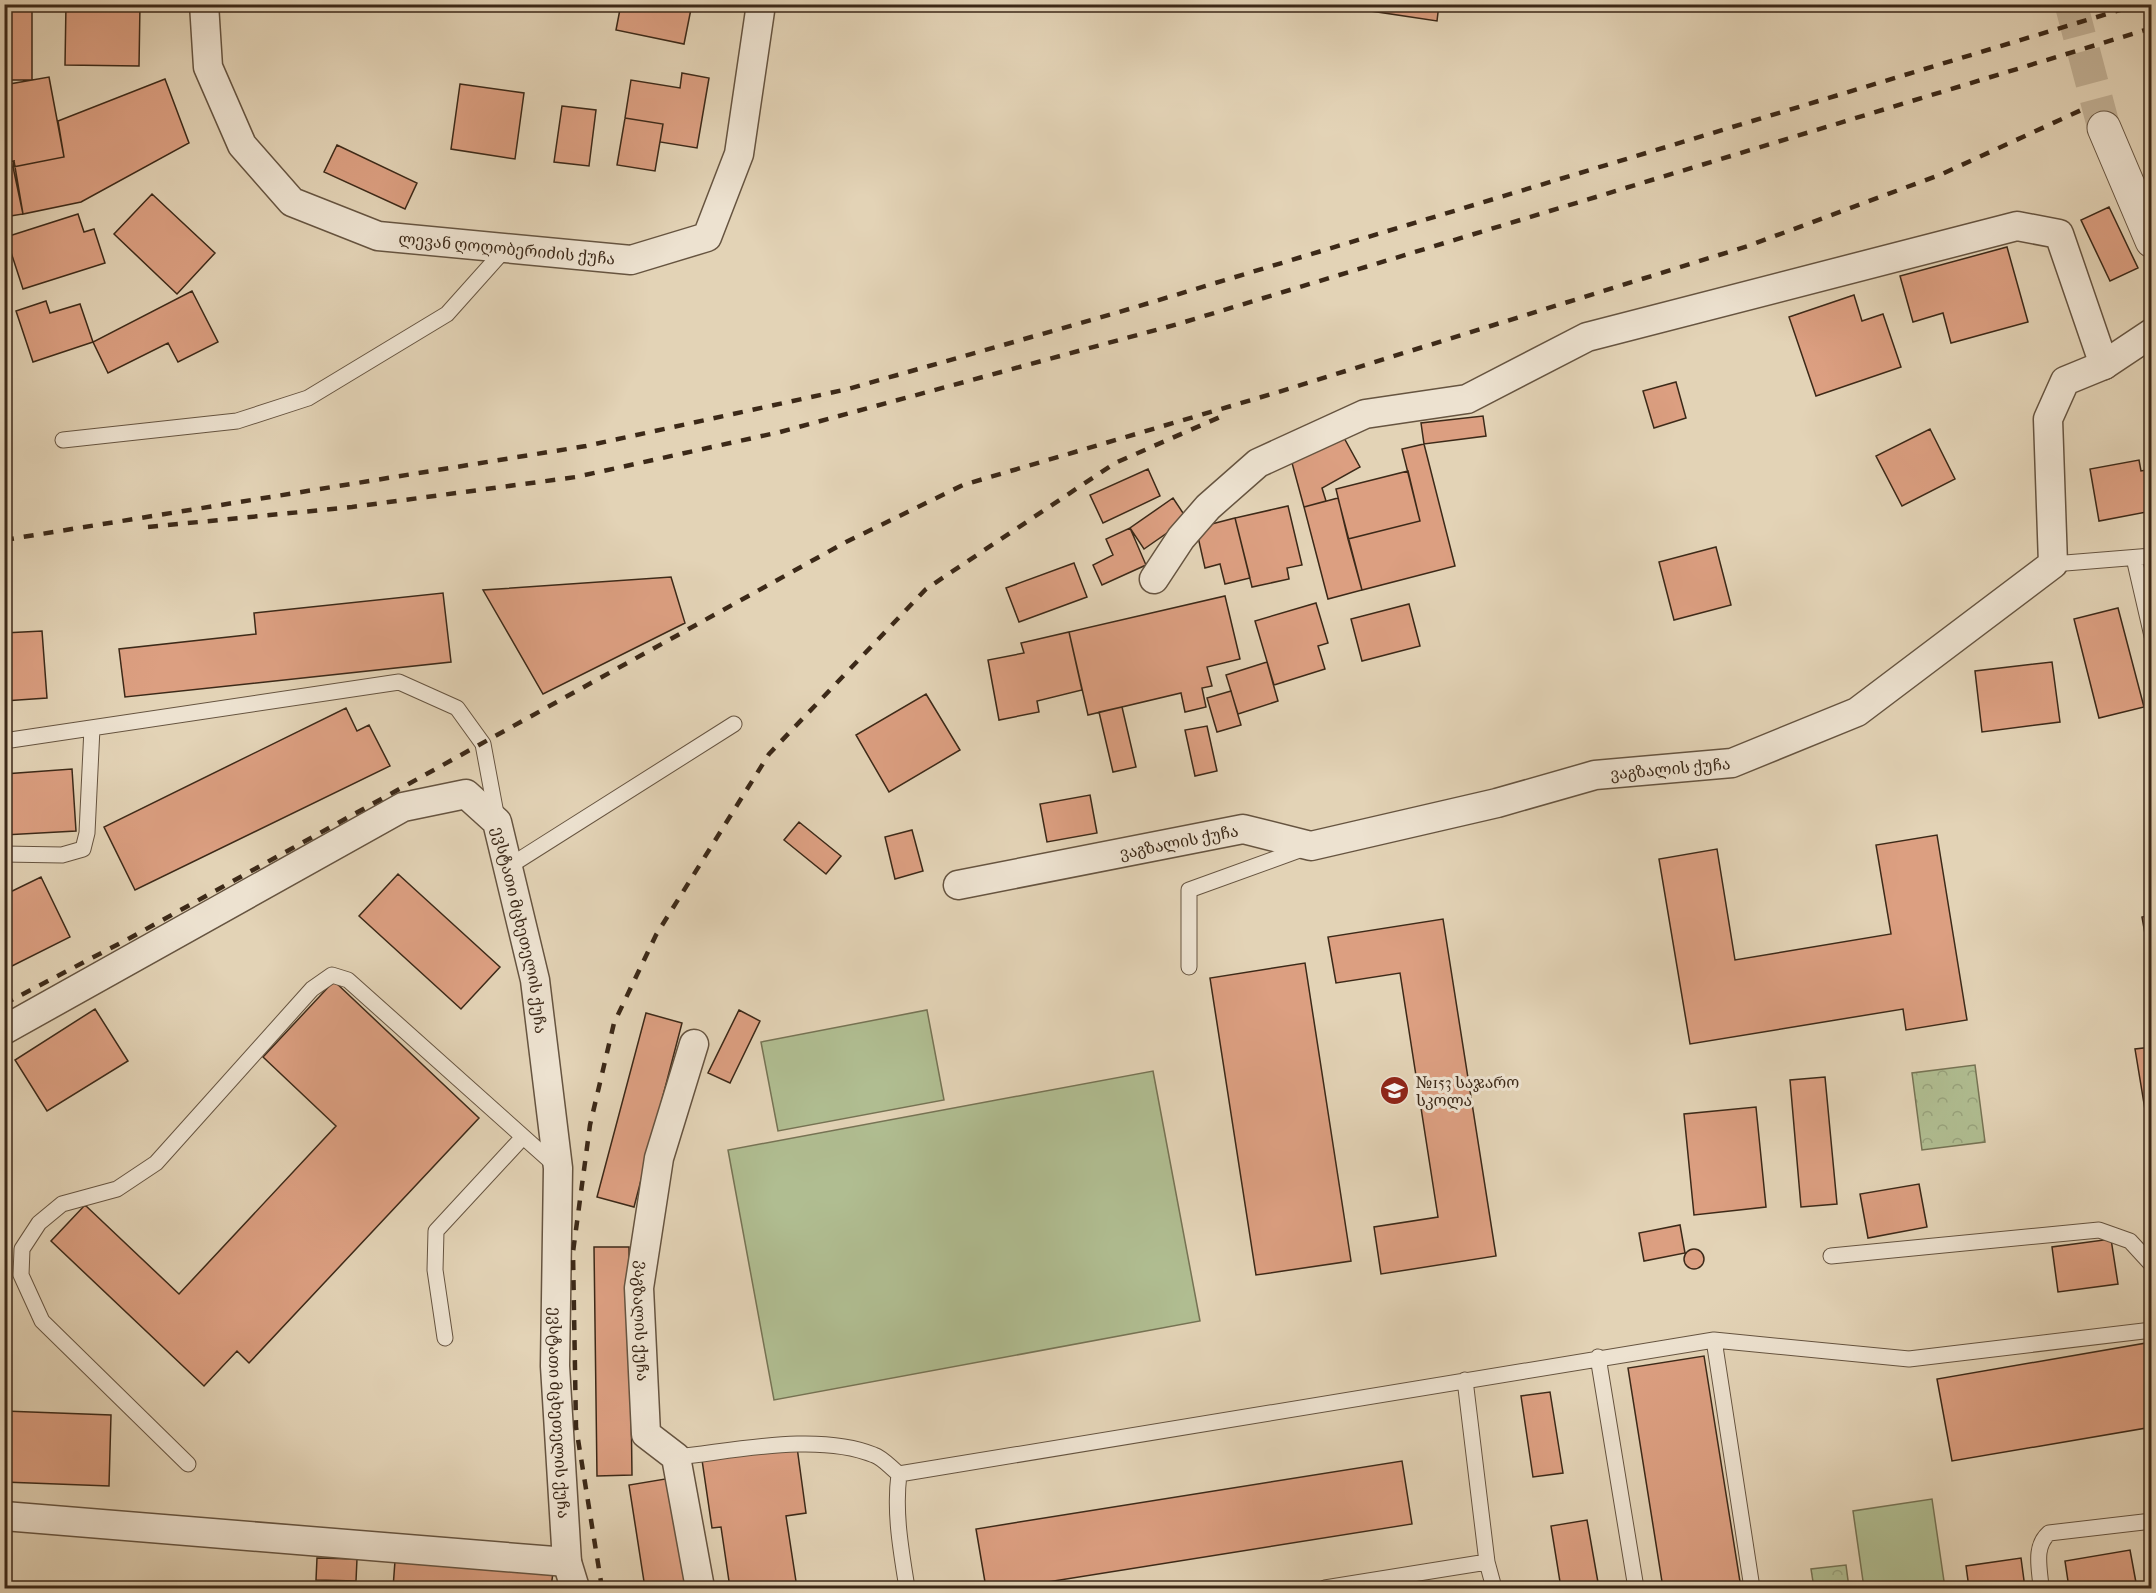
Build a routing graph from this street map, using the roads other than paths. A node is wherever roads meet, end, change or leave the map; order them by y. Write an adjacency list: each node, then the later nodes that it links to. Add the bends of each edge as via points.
1 (204, 4): 5 (street, ლევან ღოღობერიძის ქუჩა, via 208,67 237,135 292,202 378,236)
2 (761, 4): 5 (street, ლევან ღოღობერიძის ქუჩა, via 739,154 707,237 631,260)
3 (2104, 128): 4 (street)
4 (2151, 241)
5 (506, 248): 8 (lane, via 447,314 308,398 237,421)
6 (2151, 333): 7 (street)
7 (2104, 364): 11 (street, via 2065,381 2048,419); 12 (street, via 2059,234 2017,226 1587,338 1467,399 1365,414 1258,463 1195,522)
8 (63, 440)
9 (2151, 556): 10 (lane)
10 (2134, 558): 11 (lane); 13 (lane)
11 (2053, 564): 18 (street, ვაგზალის ქუჩა, via 1857,712 1732,763 1595,775 1497,803)
12 (1154, 579)
13 (2151, 636)
14 (734, 724): 20 (lane)
15 (92, 728): 16 (lane); 17 (lane, via 399,682 457,708 483,744); 19 (lane, via 83,849 62,855)
16 (4, 741)
17 (497, 822): 20 (street, ევსტათი მცხეთელის ქუჩა); 23 (street, ევსტათი მცხეთელის ქუჩა, via 466,794 403,807)
18 (1311, 846): 21 (street, ვაგზალის ქუჩა, via 1243,829); 22 (lane, via 1189,890)
19 (4, 854)
20 (508, 867): 26 (street, ევსტათი მცხეთელის ქუჩა, via 535,980)
21 (958, 885)
22 (1189, 967)
23 (4, 1030)
24 (694, 1044): 34 (street, ვაგზალის ქუჩა, via 659,1158 639,1288 646,1434)
25 (523, 1137): 26 (lane); 30 (lane, via 436,1231 435,1270); 35 (lane, via 348,980 332,975 312,989 156,1163 117,1189 62,1204 39,1223 22,1249 21,1275 42,1321)
26 (558, 1168): 39 (street, ევსტათი მცხეთელის ქუჩა, via 555,1366)
27 (1831, 1256): 28 (lane, via 2099,1230 2130,1241)
28 (2151, 1265)
29 (2151, 1330): 31 (lane, via 1909,1359)
30 (445, 1338)
31 (1714, 1340): 32 (lane); 47 (lane)
32 (1598, 1357): 33 (lane); 46 (lane)
33 (1465, 1380): 36 (lane); 40 (lane)
34 (676, 1457): 36 (lane, via 804,1444 854,1448 877,1456); 42 (street)
35 (188, 1464)
36 (899, 1474): 43 (lane, via 898,1532)
37 (4, 1516): 39 (street)
38 (2151, 1521): 48 (lane, via 2049,1533 2038,1550)
39 (567, 1562): 41 (street, ევსტათი მცხეთელის ქუჩა)
40 (1486, 1562): 44 (lane); 45 (lane)
41 (575, 1588)
42 (700, 1588)
43 (907, 1588)
44 (1326, 1588)
45 (1494, 1588)
46 (1636, 1588)
47 (1752, 1588)
48 (2041, 1588)

